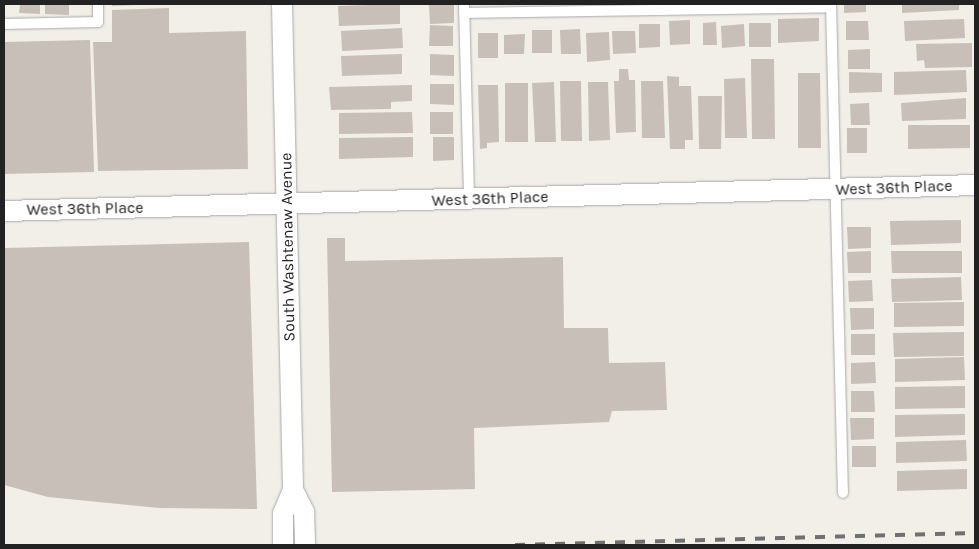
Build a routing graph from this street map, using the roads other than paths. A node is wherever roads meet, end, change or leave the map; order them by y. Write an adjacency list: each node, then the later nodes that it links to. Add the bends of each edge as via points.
1 (98, 4): 5 (lane, via 98,22)
2 (282, 4): 9 (street, South Washtenaw Avenue)
3 (831, 5): 4 (lane); 7 (lane)
4 (464, 8): 8 (lane)
5 (4, 24)
6 (975, 185): 7 (street, West 36th Place)
7 (836, 190): 8 (street, West 36th Place); 12 (lane)
8 (469, 200): 9 (street, West 36th Place)
9 (287, 204): 10 (street, West 36th Place); 11 (street, South Washtenaw Avenue)
10 (4, 211)
11 (293, 490): 13 (street, South Washtenaw Avenue, via 282,513); 14 (street, South Washtenaw Avenue, via 304,512)
12 (843, 493)
13 (283, 545)
14 (305, 545)

